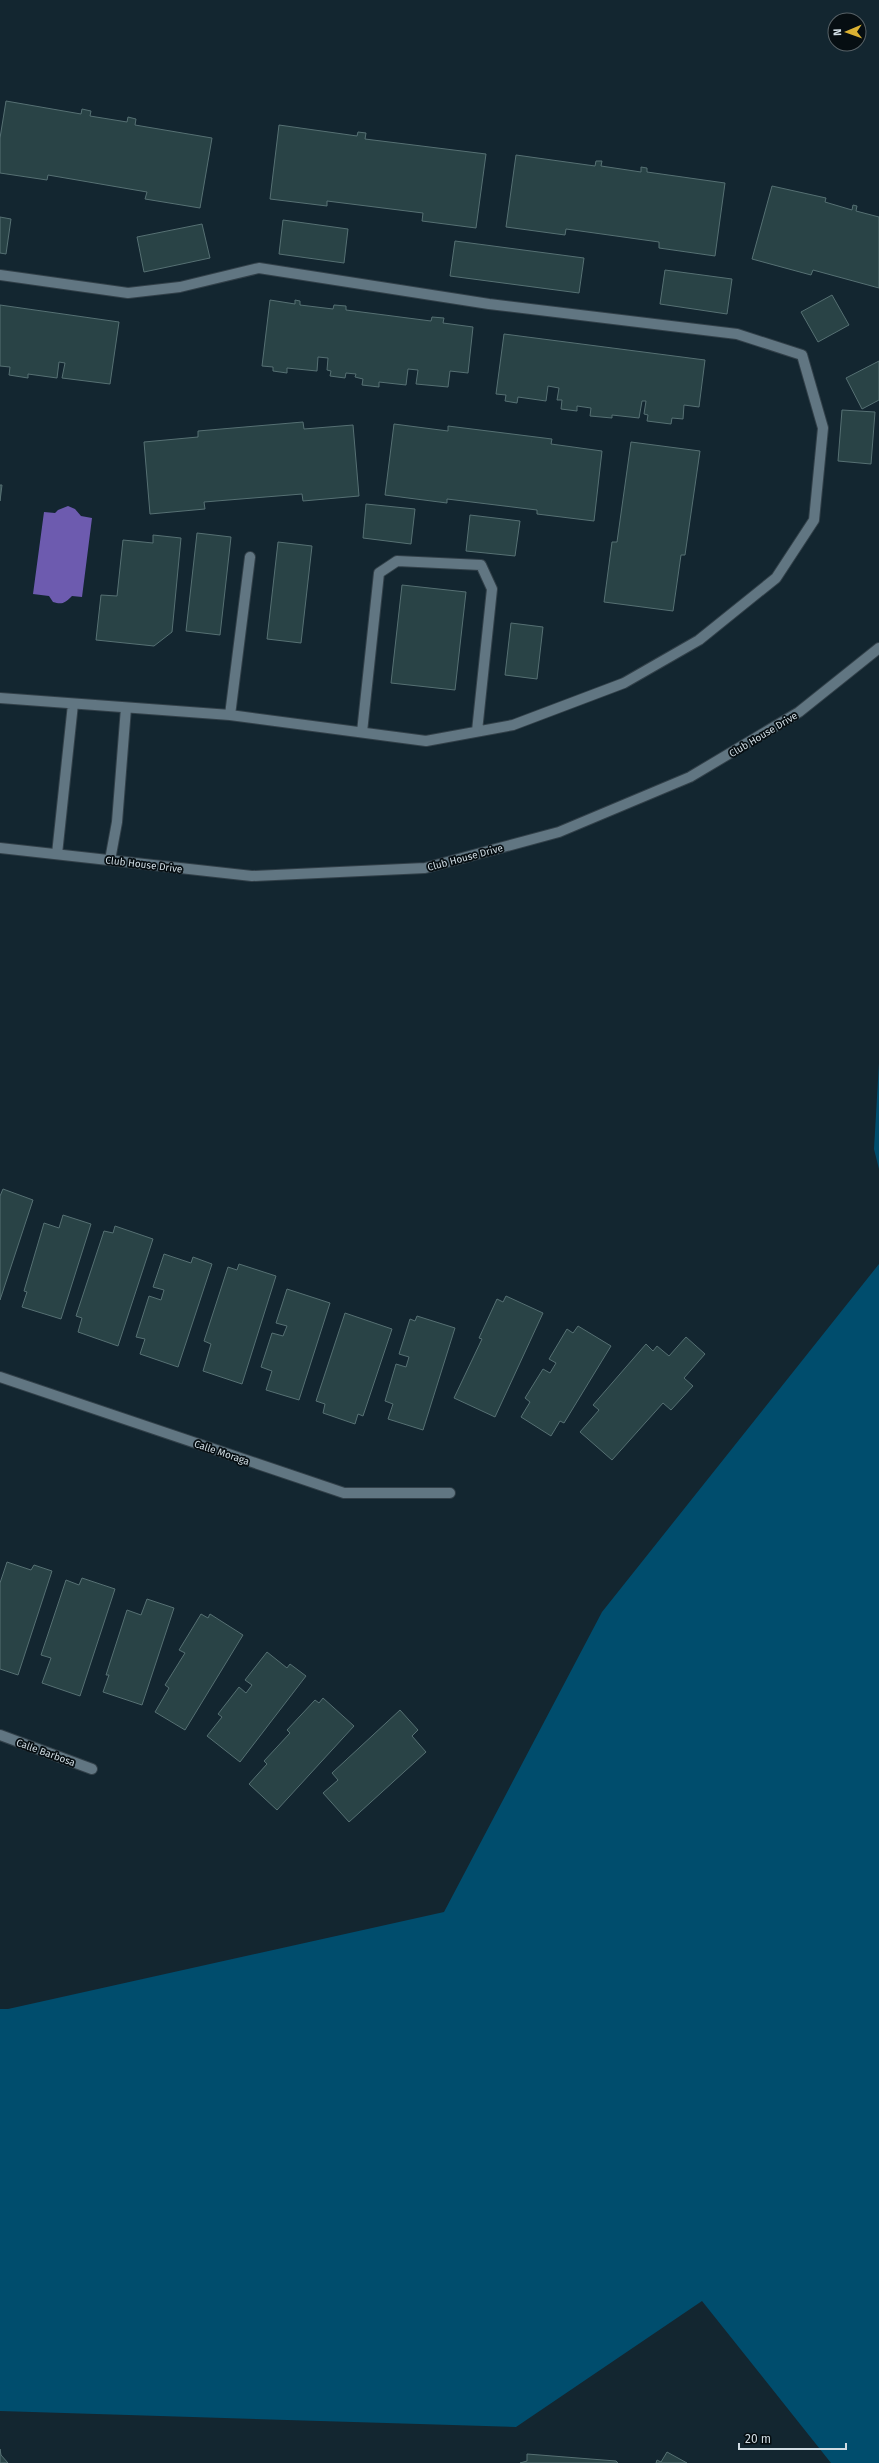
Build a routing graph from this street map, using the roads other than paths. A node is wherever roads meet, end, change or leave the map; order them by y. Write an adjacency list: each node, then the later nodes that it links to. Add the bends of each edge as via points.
1 (0, 275): 8 (street, via 128,292 180,287 259,268 489,304 737,334 802,355 823,428 814,520 776,578 699,640 624,682 513,725)
2 (250, 557): 7 (street)
3 (879, 648): 12 (street, Club House Drive, via 799,712 690,778 559,832 424,868 252,876)
4 (0, 698): 5 (street)
5 (73, 704): 6 (street); 11 (street)
6 (126, 708): 7 (street); 12 (street, via 117,822)
7 (230, 715): 9 (street)
8 (477, 731): 9 (street, via 426,740); 9 (street, via 492,589 482,565 397,561 379,573)
9 (362, 732)
10 (0, 848): 11 (street, Club House Drive)
11 (57, 854): 12 (street, Club House Drive)
12 (110, 860)
13 (0, 1377): 14 (street, Calle Moraga, via 344,1493)
14 (450, 1493)
15 (0, 1736): 16 (street, Calle Barbosa)
16 (92, 1769)

